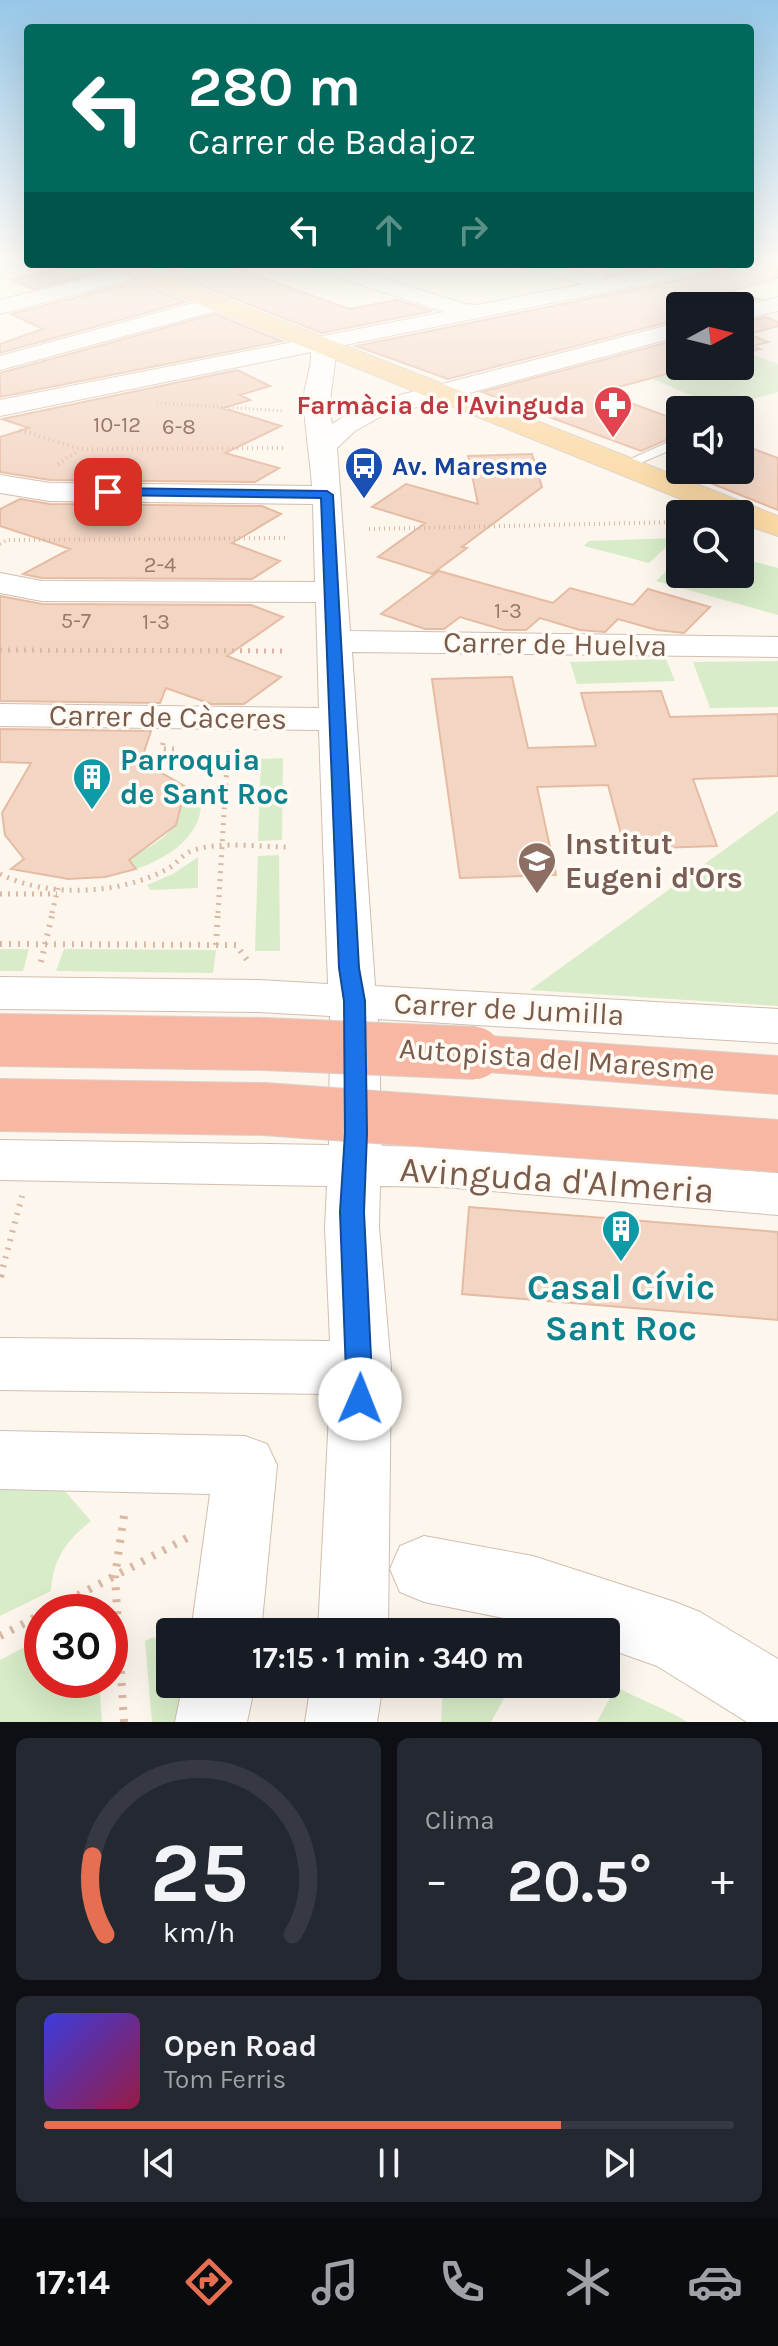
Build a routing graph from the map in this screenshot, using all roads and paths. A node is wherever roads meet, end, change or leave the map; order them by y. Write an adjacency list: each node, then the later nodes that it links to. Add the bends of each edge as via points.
1 (94, 337): 7 (street)
2 (304, 337): 5 (main road)
3 (360, 337): 5 (street)
4 (647, 337): 9 (street)
5 (323, 345): 6 (street); 8 (street); 9 (main road)
6 (249, 358): 8 (street); 13 (street)
7 (0, 363)
8 (317, 389): 12 (street); 14 (street)
9 (439, 390): 12 (street); 17 (main road)
10 (158, 404): 11 (path)
11 (284, 411)
12 (371, 411): 14 (street)
13 (7, 418): 16 (path, via 80,449)
14 (323, 446): 19 (street)
15 (666, 447): 17 (lane)
16 (284, 448)
17 (624, 465): 21 (main road)
18 (0, 484): 19 (street, via 50,492)
19 (327, 495): 26 (street)
20 (666, 522): 22 (path)
21 (778, 527)
22 (369, 529)
23 (286, 538): 24 (path)
24 (0, 544)
25 (0, 583): 26 (street, via 42,591)
26 (330, 592): 27 (street)
27 (333, 641): 28 (street, Carrer de Huelva); 32 (street)
28 (778, 647)
29 (0, 650): 30 (path)
30 (286, 651)
31 (0, 715): 32 (street, Carrer de Càceres)
32 (336, 719): 44 (street)
33 (228, 748): 35 (path)
34 (287, 847): 35 (path)
35 (223, 849): 37 (path, via 192,850 171,867 125,882); 41 (path)
36 (0, 874): 37 (path)
37 (58, 891): 38 (path); 40 (path)
38 (0, 894)
39 (0, 944): 40 (path)
40 (46, 944): 41 (path); 43 (path)
41 (216, 945): 42 (path, via 236,945)
42 (252, 966)
43 (19, 984): 44 (street, Carrer de Jumilla)
44 (354, 1001): 45 (street, Carrer de Jumilla); 50 (street)
45 (778, 1026)
46 (0, 1040): 47 (highway, Autopista del Maresme, bridge, via 475,1053)
47 (778, 1075)
48 (0, 1105): 49 (highway, bridge, via 264,1109)
49 (778, 1146)
50 (353, 1167): 51 (street, Avinguda d'Almeria, via 250,1163); 52 (street, Avinguda d'Almeria, via 443,1167); 55 (street)
51 (12, 1173): 53 (path)
52 (778, 1194)
53 (0, 1277)
54 (0, 1364): 55 (street)
55 (361, 1368): 63 (street)
56 (0, 1460): 57 (street)
57 (133, 1463): 58 (street, via 245,1465); 60 (path)
58 (240, 1510): 60 (path); 62 (street)
59 (424, 1569): 68 (street, via 533,1590 675,1637)
60 (115, 1576): 61 (path); 69 (path)
61 (80, 1594)
62 (228, 1618)
63 (353, 1618)
64 (24, 1623): 65 (path)
65 (0, 1636)
66 (216, 1698): 70 (street)
67 (345, 1698): 71 (street)
68 (778, 1700)
69 (124, 1722)
70 (211, 1722)
71 (341, 1722)

